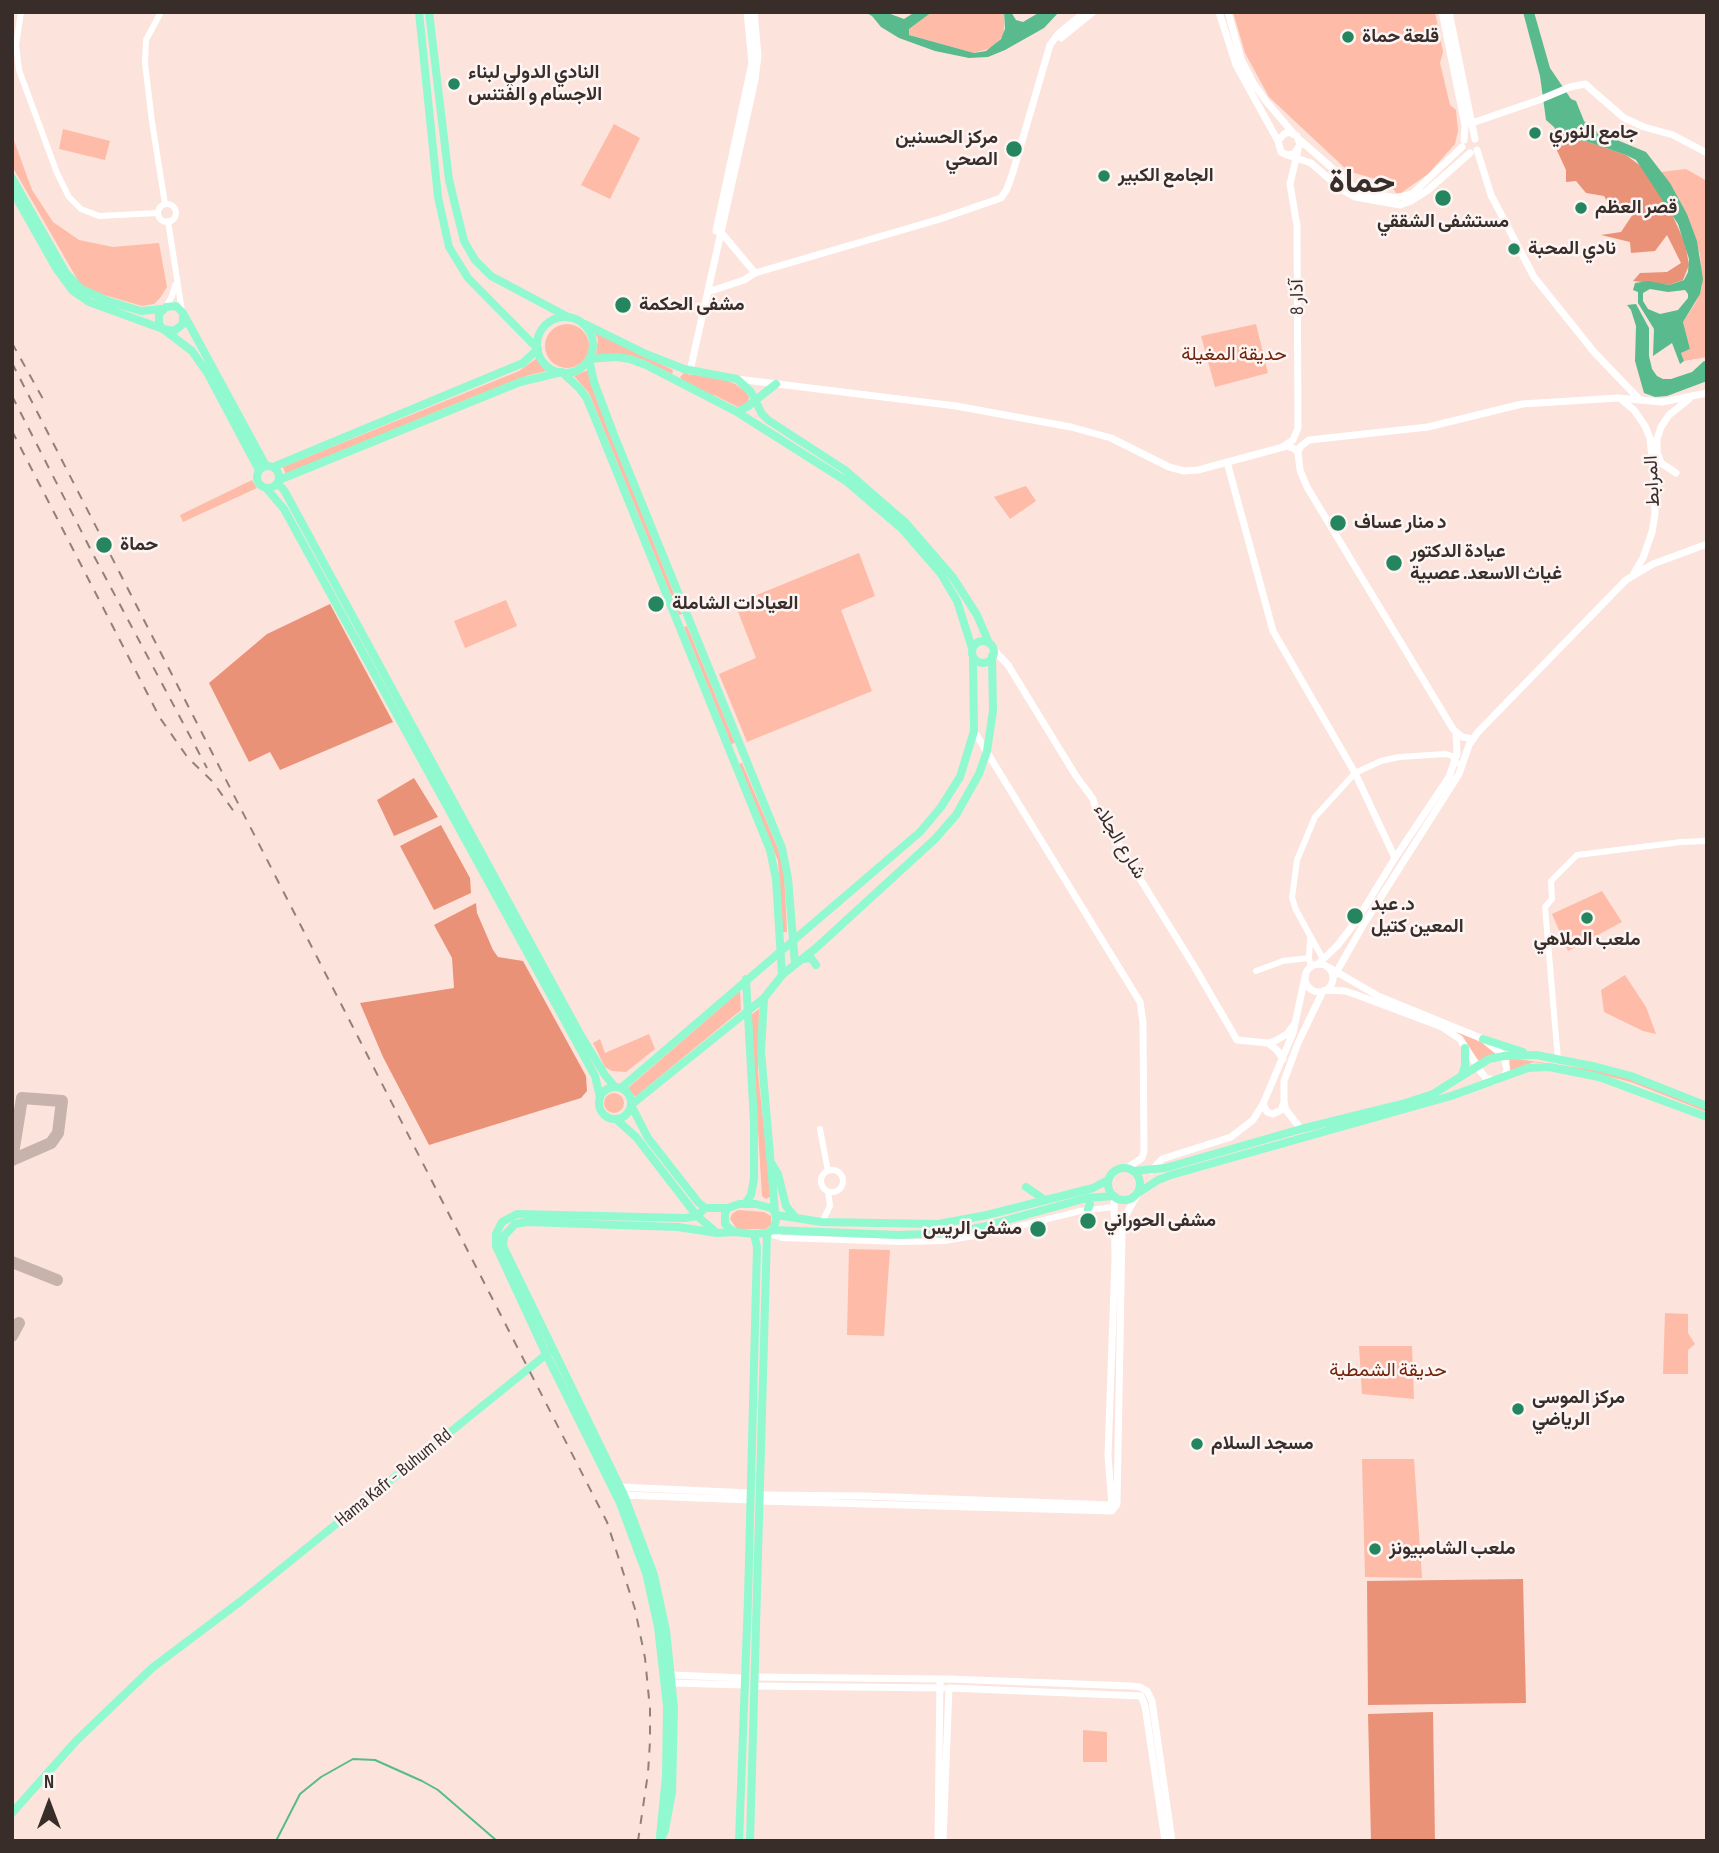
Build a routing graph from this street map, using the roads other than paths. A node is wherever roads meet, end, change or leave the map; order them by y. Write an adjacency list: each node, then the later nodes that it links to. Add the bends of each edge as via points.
1 (21, 12): 27 (street, via 16,45 19,70 69,197 81,209 99,216)
2 (161, 12): 26 (street, via 146,40 145,63)
3 (419, 12): 38 (main road, via 438,197 449,247 468,278)
4 (429, 12): 35 (main road, via 449,180 464,241 491,276)
5 (747, 12): 40 (main road, via 752,63 749,81)
6 (754, 12): 29 (main road, via 755,80)
7 (1085, 12): 30 (main road, via 1050,44 1013,172 1001,198)
8 (1094, 12): 18 (main road, via 1052,48 1026,138)
9 (1219, 12): 16 (main road, via 1236,65)
10 (1228, 12): 14 (main road, via 1241,59 1254,83)
11 (1442, 12): 17 (main road, via 1465,125)
12 (1449, 12): 13 (main road)
13 (1472, 123): 15 (main road); 20 (main road, via 1587,85 1623,118 1673,135)
14 (1297, 137): 16 (main road, via 1284,134); 17 (main road, via 1358,191 1396,198 1412,194); 21 (main road)
15 (1475, 139): 17 (main road); 19 (main road)
16 (1278, 141): 21 (main road, via 1279,150)
17 (1463, 144): 19 (main road)
18 (1028, 146)
19 (1474, 152): 22 (main road, via 1428,190 1400,205 1354,197); 48 (main road, via 1534,277 1592,351)
20 (1707, 153)
21 (1297, 154): 22 (main road); 23 (main road, 8 آذار)
22 (1311, 163): 23 (main road)
23 (1292, 169): 50 (main road, 8 آذار, via 1297,226)
24 (12, 178): 33 (main road, via 66,272 81,289 141,312)
25 (12, 190): 37 (main road, via 73,291 89,302)
26 (165, 204): 27 (street); 28 (street, via 175,210)
27 (158, 213): 28 (street)
28 (168, 221): 31 (street)
29 (720, 231): 30 (main road); 32 (main road)
30 (755, 273): 32 (main road)
31 (176, 279): 33 (street); 34 (street)
32 (708, 292): 40 (main road)
33 (164, 308): 34 (main road, via 176,306); 37 (main road, via 158,318)
34 (183, 313): 37 (main road, via 179,329); 55 (main road)
35 (569, 317): 36 (main road); 38 (main road, via 545,326)
36 (585, 324): 39 (main road, via 593,341); 40 (main road)
37 (163, 329): 55 (main road, via 192,351)
38 (538, 349): 41 (main road, via 546,365); 55 (main road, via 523,363)
39 (589, 359): 41 (main road, via 578,370); 49 (main road, via 630,359); 61 (main road, via 614,435)
40 (687, 370): 42 (main road)
41 (562, 372): 57 (main road, via 520,382); 62 (main road, via 586,397)
42 (737, 379): 43 (main road); 47 (main road)
43 (776, 384): 47 (main road); 54 (main road, via 956,406 1084,430 1184,471)
44 (1707, 393): 45 (main road)
45 (1693, 397): 48 (main road); 56 (main road, via 1668,415 1657,439 1661,463)
46 (1618, 398): 48 (main road); 51 (main road, via 1522,404 1417,429); 60 (main road, المرابط, via 1646,426 1654,481 1652,532)
47 (756, 400): 49 (main road); 63 (main road, via 768,420 845,470 906,523 953,576)
48 (1639, 400)
49 (737, 412): 64 (main road, via 846,481 902,529 947,583)
50 (1298, 428): 51 (main road); 52 (main road)
51 (1308, 440): 53 (main road)
52 (1284, 447): 53 (main road); 54 (main road)
53 (1298, 453): 66 (main road, via 1307,487)
54 (1227, 462): 71 (main road, via 1273,631)
55 (266, 467): 57 (main road, via 278,472); 58 (main road, via 257,480)
56 (1676, 473)
57 (280, 484): 58 (main road); 101 (main road, via 574,1023)
58 (266, 488): 102 (main road, via 284,509 595,1076)
59 (1707, 544): 60 (main road)
60 (1634, 573): 67 (main road)
61 (688, 618): 62 (main road, via 685,625); 77 (main road, via 782,848)
62 (678, 622): 78 (main road, via 770,850)
63 (991, 649): 64 (main road, via 979,641); 64 (main road, via 985,662 978,662); 68 (main road, via 993,711); 92 (main road, شارع الجلاء, via 1008,665 1093,799 1237,1040)
64 (973, 653): 65 (main road)
65 (974, 731): 68 (main road); 74 (main road, via 960,777 941,807 920,832)
66 (1456, 733): 67 (main road); 69 (main road)
67 (1473, 739): 70 (main road)
68 (987, 751): 75 (main road, via 956,815); 112 (main road, via 1140,1002 1144,1152)
69 (1456, 761): 70 (street); 71 (street, via 1446,754 1399,757); 73 (main road)
70 (1462, 768): 83 (main road)
71 (1355, 773): 73 (main road); 76 (street, via 1315,817 1297,860 1292,898)
72 (1707, 842): 97 (street, via 1577,855 1551,881 1552,899 1545,907)
73 (1395, 858): 80 (main road, via 1357,920 1337,946)
74 (859, 885): 75 (main road); 77 (main road)
75 (868, 898): 79 (main road)
76 (1310, 937): 80 (street); 80 (street)
77 (794, 939): 78 (main road); 79 (main road)
78 (780, 951): 84 (main road); 86 (main road)
79 (798, 962): 81 (main road, via 811,958); 84 (main road)
80 (1315, 962): 82 (street, via 1283,961); 83 (main road); 85 (main road)
81 (816, 965)
82 (1256, 971)
83 (1333, 973): 87 (main road, via 1331,985); 91 (main road)
84 (782, 975): 88 (main road)
85 (1305, 977): 87 (main road, via 1312,990); 90 (main road)
86 (746, 979): 89 (main road); 101 (main road)
87 (1324, 991): 93 (main road, via 1345,991 1441,1027); 103 (main road, via 1286,1073)
88 (764, 998): 89 (main road); 111 (main road, via 761,1051)
89 (747, 1012): 105 (main road); 122 (main road, via 754,1179)
90 (1295, 1023): 92 (main road, via 1287,1034); 96 (main road)
91 (1483, 1040): 94 (main road); 95 (main road)
92 (1268, 1043): 96 (main road)
93 (1465, 1048): 98 (main road); 99 (main road)
94 (1536, 1055): 95 (main road); 97 (main road)
95 (1504, 1056): 98 (main road); 100 (main road, via 1507,1071)
96 (1283, 1059): 104 (main road)
97 (1558, 1060): 106 (main road, via 1631,1076)
98 (1477, 1066): 99 (main road); 100 (main road, via 1486,1077)
99 (1461, 1077): 110 (main road, via 1433,1094)
100 (1499, 1079): 107 (main road, via 1528,1068 1549,1068); 118 (main road, via 1211,1169 1158,1180)
101 (618, 1088): 102 (main road, via 606,1090); 105 (main road, via 628,1095)
102 (600, 1097): 108 (main road, via 601,1112)
103 (1284, 1102): 104 (main road, via 1273,1114); 110 (main road)
104 (1264, 1104): 114 (main road, via 1253,1121 1231,1137 1162,1159)
105 (631, 1105): 108 (main road, via 627,1114); 124 (main road, via 648,1138)
106 (1707, 1106)
107 (1707, 1117)
108 (616, 1119): 128 (main road, via 636,1137)
109 (820, 1129): 113 (street)
110 (1301, 1129): 114 (main road)
111 (772, 1163): 127 (main road); 129 (main road, via 786,1206)
112 (1130, 1169): 114 (main road); 115 (main road, via 1116,1170); 118 (main road, via 1140,1179)
113 (828, 1171): 117 (street, via 821,1181); 117 (street, via 838,1172 842,1181 838,1190)
114 (1151, 1171)
115 (1108, 1180): 119 (main road); 121 (main road)
116 (1026, 1187): 121 (main road)
117 (828, 1191): 130 (street, via 830,1206)
118 (1138, 1193): 119 (main road, via 1124,1200); 139 (main road, via 1122,1232 1117,1504 1112,1511)
119 (1114, 1196): 120 (main road); 123 (main road)
120 (1087, 1198): 126 (main road); 131 (main road, via 952,1233)
121 (1045, 1200): 130 (main road, via 938,1224)
122 (745, 1204): 125 (main road); 127 (main road, via 764,1205)
123 (1113, 1207): 126 (street); 139 (main road, via 1108,1456 1112,1505 866,1496)
124 (705, 1208): 125 (main road); 128 (main road)
125 (727, 1208): 132 (main road, via 725,1224)
126 (1088, 1209): 131 (street, via 931,1242 782,1238)
127 (775, 1214): 129 (main road); 131 (main road)
128 (697, 1216): 133 (main road); 135 (main road, via 516,1214 502,1222 496,1246)
129 (799, 1220): 130 (main road)
130 (822, 1222)
131 (770, 1231): 134 (main road); 139 (main road)
132 (735, 1232): 133 (main road); 134 (main road)
133 (717, 1233): 135 (main road, via 678,1227 515,1224 507,1230 503,1246)
134 (754, 1234): 138 (main road)
135 (550, 1352): 136 (main road); 145 (main road, Hama Kafr - Buhum Rd, via 152,1668 76,1741)
136 (590, 1432): 137 (main road); 140 (main road)
137 (622, 1491): 138 (main road); 140 (main road)
138 (750, 1497): 142 (main road)
139 (761, 1498): 143 (main road)
140 (633, 1526): 141 (main road, via 661,1601); 146 (main road, via 653,1602 665,1680 667,1741)
141 (672, 1679): 142 (main road); 146 (main road, via 672,1791)
142 (744, 1681): 147 (main road)
143 (755, 1682): 144 (main road); 148 (main road)
144 (944, 1684): 149 (main road); 150 (main road, via 1141,1696); 151 (main road, via 1131,1686 1147,1691)
145 (12, 1813)
146 (660, 1840)
147 (739, 1841)
148 (750, 1841)
149 (940, 1841)
150 (1165, 1841)
151 (1172, 1841)

